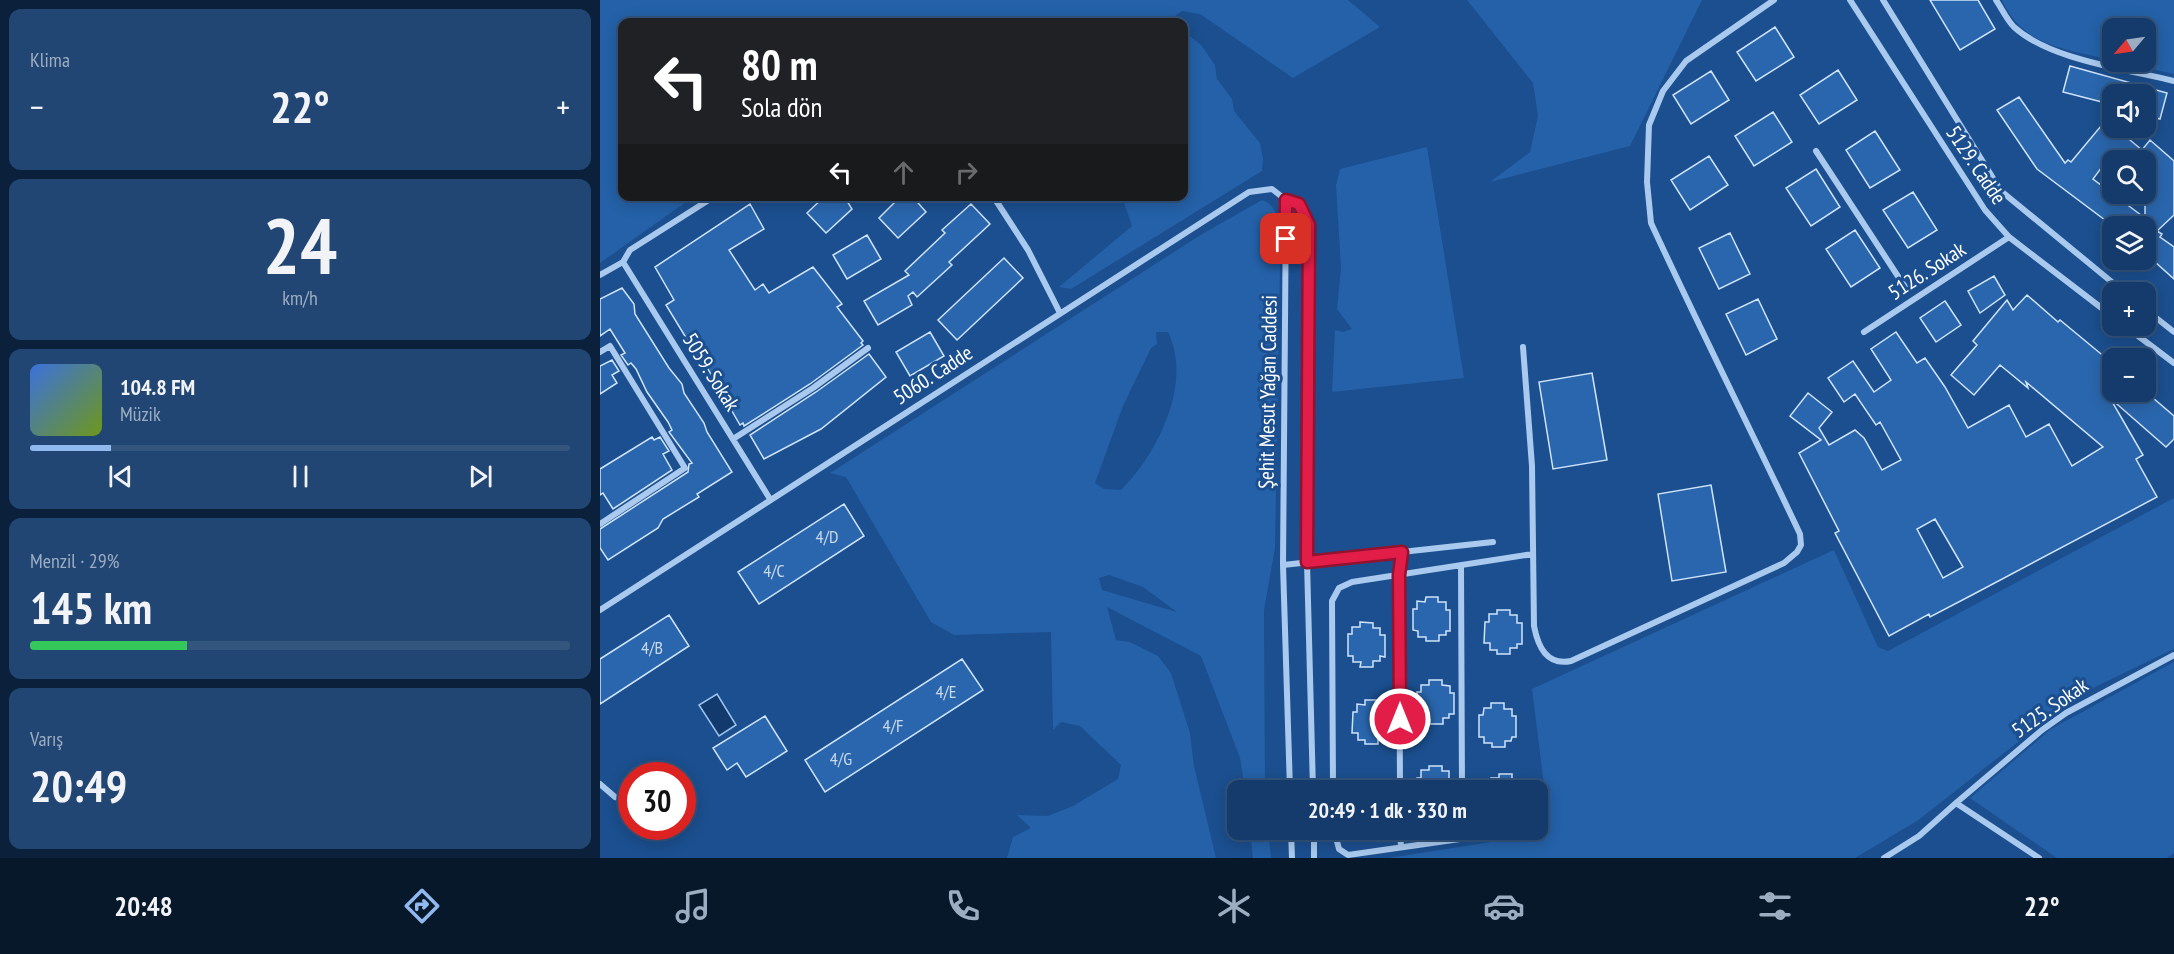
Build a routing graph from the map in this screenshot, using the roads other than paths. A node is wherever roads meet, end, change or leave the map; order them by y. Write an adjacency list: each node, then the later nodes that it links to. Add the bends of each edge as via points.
1 (1774, 0): 30 (street, via 1686,61 1668,82 1649,124 1648,207 1704,339 1800,534 1801,545 1784,563 1563,663 1547,656 1536,636)
2 (1850, 0): 10 (street, 5129. Cadde, via 1956,168)
3 (1883, 0): 13 (street, 5129. Cadde, via 2001,191)
4 (1996, 0): 5 (street, via 2012,25 2035,43)
5 (2174, 81)
6 (1816, 151): 14 (street)
7 (1286, 200): 16 (street, 5060. Cadde, via 1272,189 1249,192); 31 (street, Şehit Mesut Yağan Caddesi, via 1299,204 1309,225); 32 (street, Şehit Mesut Yağan Caddesi)
8 (707, 201): 11 (street, via 630,250)
9 (996, 201): 16 (street, via 1028,250)
10 (2009, 237): 15 (street, 5129. Cadde); 18 (street, 5126. Sokak)
11 (623, 262): 12 (street); 25 (street, 5059. Sokak)
12 (600, 275)
13 (2112, 282)
14 (1905, 287)
15 (2102, 308)
16 (1060, 313): 26 (street, 5060. Cadde)
17 (2156, 318): 19 (street)
18 (1864, 332)
19 (2174, 332)
20 (2138, 336): 24 (street)
21 (1523, 347): 30 (street, via 1532,466)
22 (868, 348): 25 (street)
23 (600, 352): 27 (street, via 610,346 685,468)
24 (2174, 363)
25 (733, 438): 26 (street, 5059. Sokak)
26 (770, 499): 35 (street, 5060. Cadde)
27 (600, 524)
28 (1494, 542): 29 (street)
29 (1402, 552): 31 (street); 34 (street)
30 (1533, 554): 33 (street)
31 (1307, 562): 32 (street); 38 (street, Şehit Mesut Yağan Caddesi)
32 (1283, 565): 37 (street, Şehit Mesut Yağan Caddesi)
33 (1461, 567): 34 (street); 41 (street)
34 (1399, 575): 39 (street, via 1348,582 1333,596); 40 (street)
35 (600, 610)
36 (2174, 655): 44 (street, 5125. Sokak, via 2066,713)
37 (1290, 780)
38 (1313, 780)
39 (1333, 780)
40 (1400, 780)
41 (1462, 780)
42 (600, 784): 43 (street)
43 (618, 798)
44 (1956, 803): 53 (street, 5125. Sokak, via 1919,836); 54 (street)
45 (1291, 840): 51 (street)
46 (1314, 840): 52 (street)
47 (1337, 840): 50 (street, via 1348,855)
48 (1401, 840): 50 (street)
49 (1448, 840): 50 (street)
50 (1401, 847)
51 (1292, 858)
52 (1314, 858)
53 (1884, 858)
54 (2039, 858)

